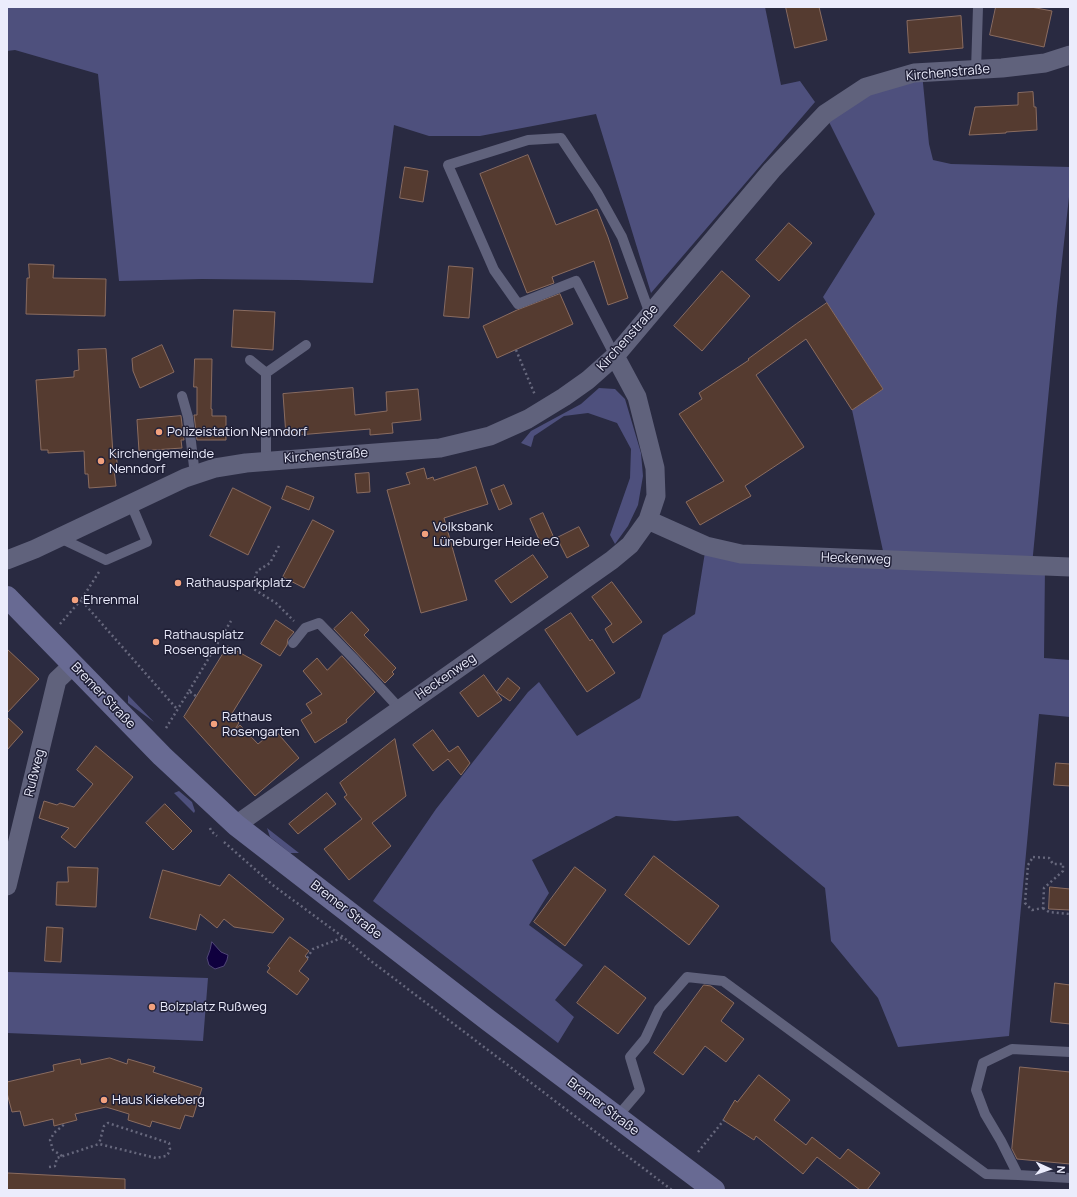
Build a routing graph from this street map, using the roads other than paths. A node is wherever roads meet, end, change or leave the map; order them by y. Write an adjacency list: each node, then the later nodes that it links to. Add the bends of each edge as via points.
1 (978, 7): 3 (lane)
2 (1070, 55): 3 (street, Kirchenstraße, via 1045,63)
3 (976, 70): 4 (street, Kirchenstraße, via 914,73 866,87 825,114 772,170)
4 (650, 314): 6 (street, Kirchenstraße); 6 (lane, via 622,237 597,192 561,138 528,140 448,165 494,270 518,304 576,282)
5 (306, 345): 8 (lane)
6 (615, 356): 10 (street, Kirchenstraße, via 588,380 528,419 490,436 440,448); 13 (street, Heckenweg, via 637,397 655,468 656,496)
7 (250, 360): 8 (lane)
8 (266, 373): 10 (lane)
9 (182, 396): 11 (lane, via 188,417)
10 (266, 461): 11 (street, Kirchenstraße, via 215,468)
11 (195, 474): 12 (street, Kirchenstraße)
12 (131, 504): 14 (street, Kirchenstraße); 14 (lane, via 147,542 106,560)
13 (648, 520): 16 (street, Heckenweg, via 706,546 741,554); 20 (street, Heckenweg, via 630,545 612,560)
14 (60, 538): 15 (street, Kirchenstraße)
15 (7, 560)
16 (1070, 567)
17 (7, 597): 19 (main road, Bremer Straße)
18 (293, 643): 20 (lane, via 302,631 319,623)
19 (73, 665): 21 (main road, Bremer Straße, via 162,756); 22 (street, Rußweg, via 57,680)
20 (400, 709): 21 (street, Heckenweg)
21 (236, 825): 24 (main road, Bremer Straße)
22 (7, 886)
23 (1070, 1052): 25 (lane, via 1012,1049 983,1063 976,1090 985,1114)
24 (617, 1117): 25 (lane, via 640,1090 630,1057 645,1039 659,1009 687,977 723,981 986,1174); 27 (main road, Bremer Straße)
25 (1018, 1175): 26 (lane)
26 (1070, 1178)
27 (714, 1190)

